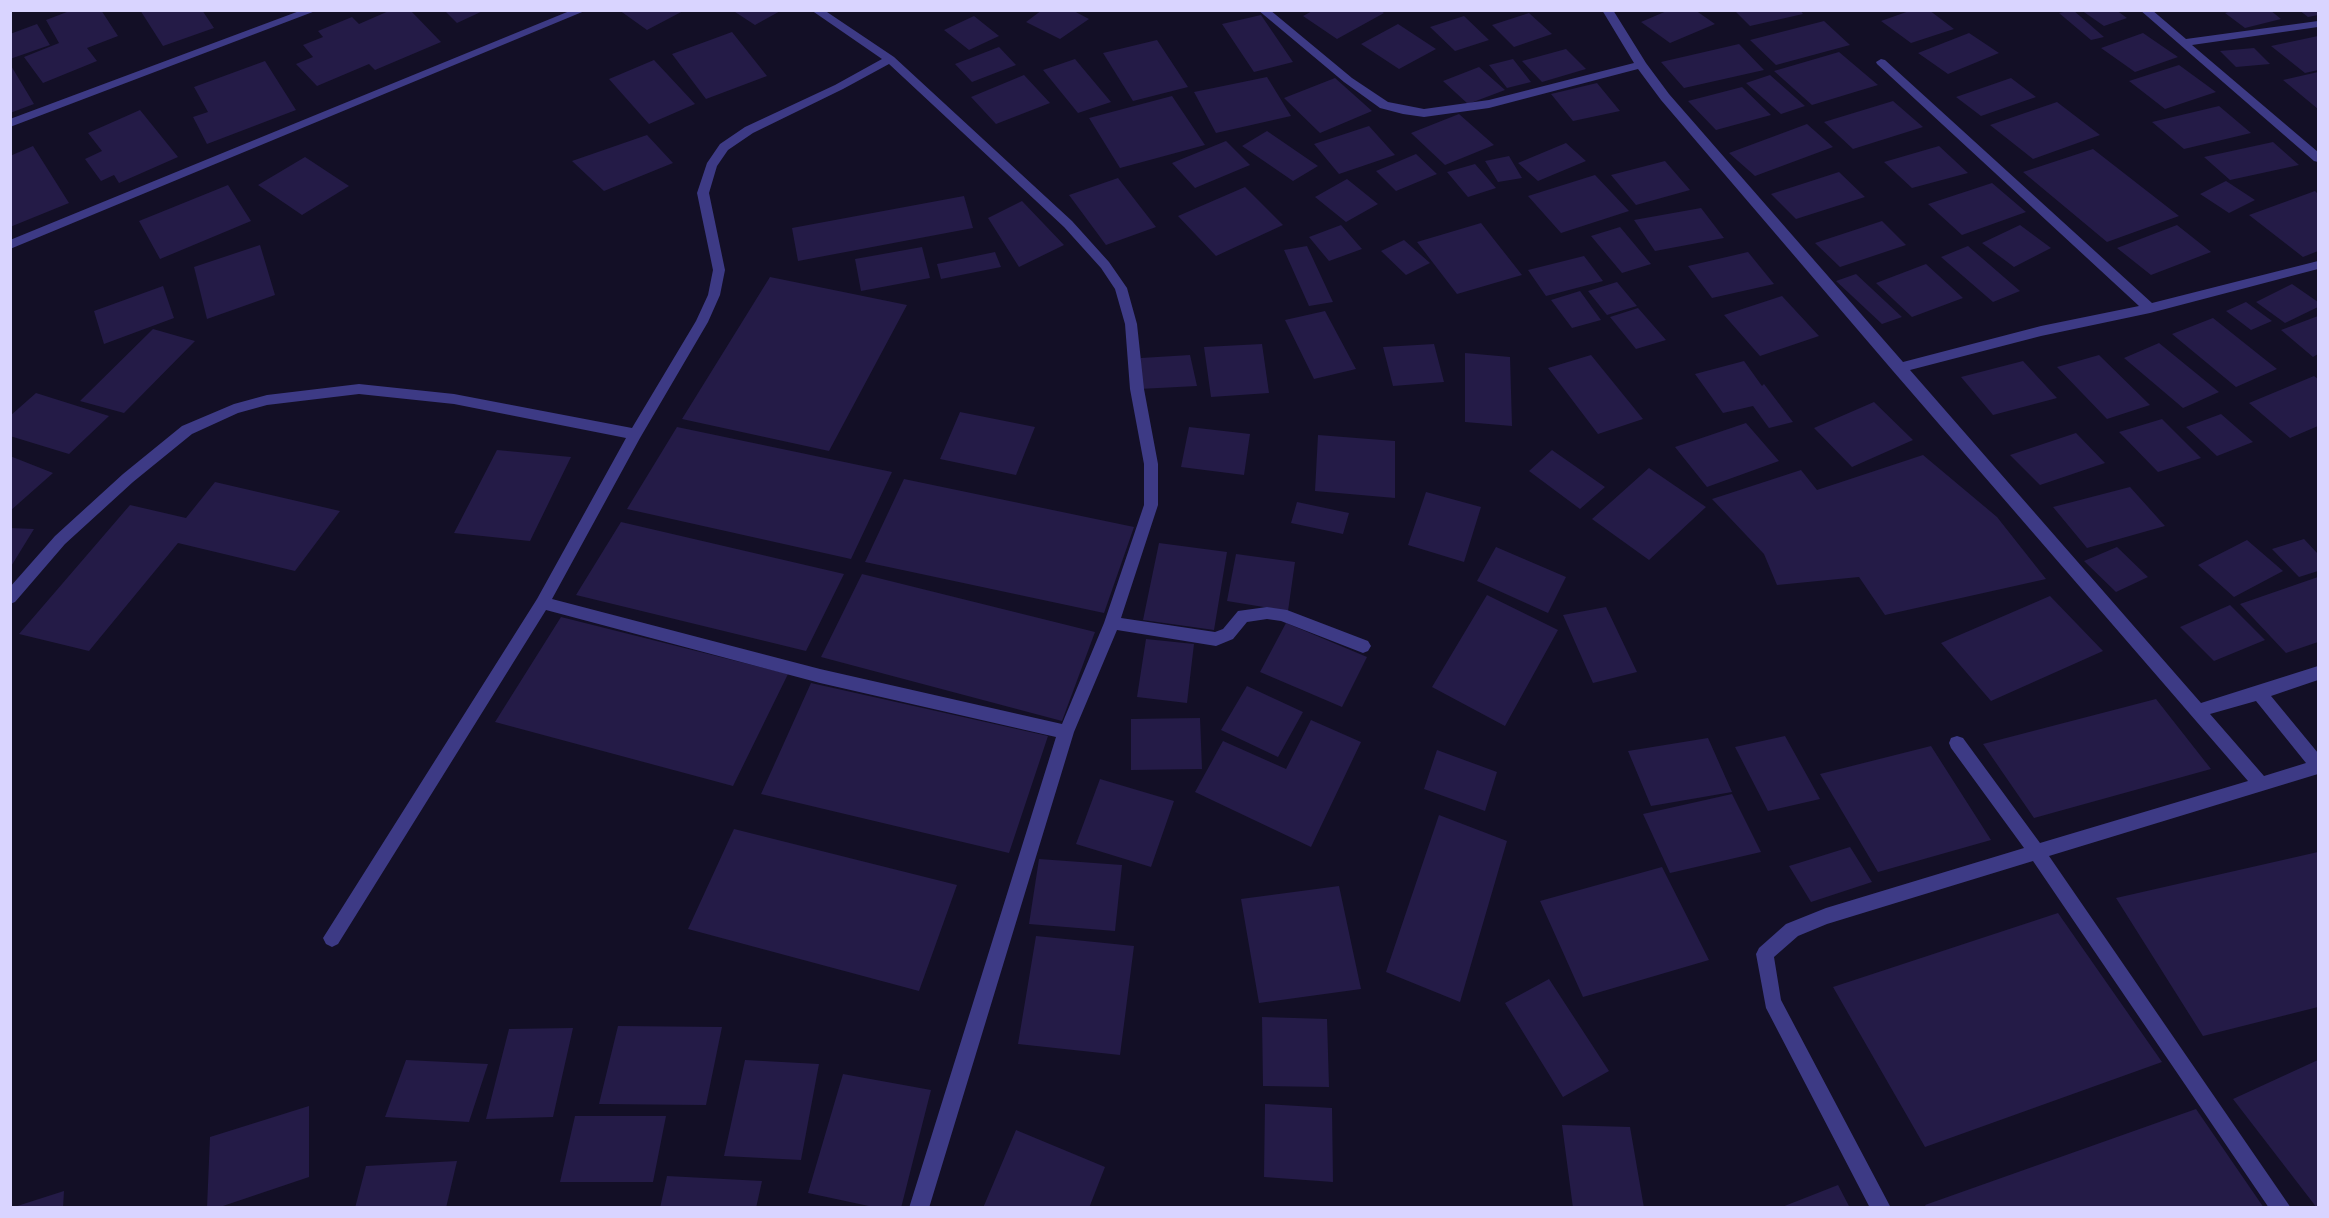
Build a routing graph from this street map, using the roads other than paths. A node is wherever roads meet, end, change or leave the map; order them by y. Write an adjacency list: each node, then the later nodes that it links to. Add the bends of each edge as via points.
1 (314, 10): 12 (street)
2 (582, 10): 14 (street)
3 (816, 10): 9 (street)
4 (1263, 10): 11 (street, via 1348,80 1384,105 1403,110 1424,113 1489,104)
5 (1607, 10): 11 (street)
6 (2145, 10): 8 (street)
7 (2319, 24): 8 (street)
8 (2183, 43): 13 (street)
9 (890, 59): 18 (street, via 749,130 724,147 711,166 703,193 719,270 714,295); 21 (street, via 1068,224 1121,288 1131,324 1137,389 1151,464 1151,505)
10 (1881, 62): 16 (street)
11 (1641, 65): 17 (street)
12 (10, 123)
13 (2319, 159)
14 (10, 245)
15 (2319, 266): 16 (street)
16 (2150, 308): 17 (street)
17 (1898, 368): 25 (street)
18 (635, 434): 19 (street, via 454,399 359,389 267,400 234,409 187,430 60,540); 20 (street)
19 (10, 598)
20 (542, 603): 26 (street, via 820,676); 31 (street)
21 (1112, 623): 22 (street, via 1216,639 1228,634 1243,616 1274,614); 26 (street)
22 (1363, 646)
23 (2319, 673): 24 (street)
24 (2259, 693): 25 (street); 28 (street)
25 (2197, 711): 29 (street)
26 (1066, 732): 32 (street)
27 (1957, 742): 30 (street)
28 (2319, 766): 29 (street)
29 (2261, 784): 30 (street)
30 (2036, 851): 33 (street, via 1826,916 1792,930 1765,954 1772,1002); 34 (street)
31 (332, 938)
32 (919, 1208)
33 (1881, 1208)
34 (2281, 1208)

